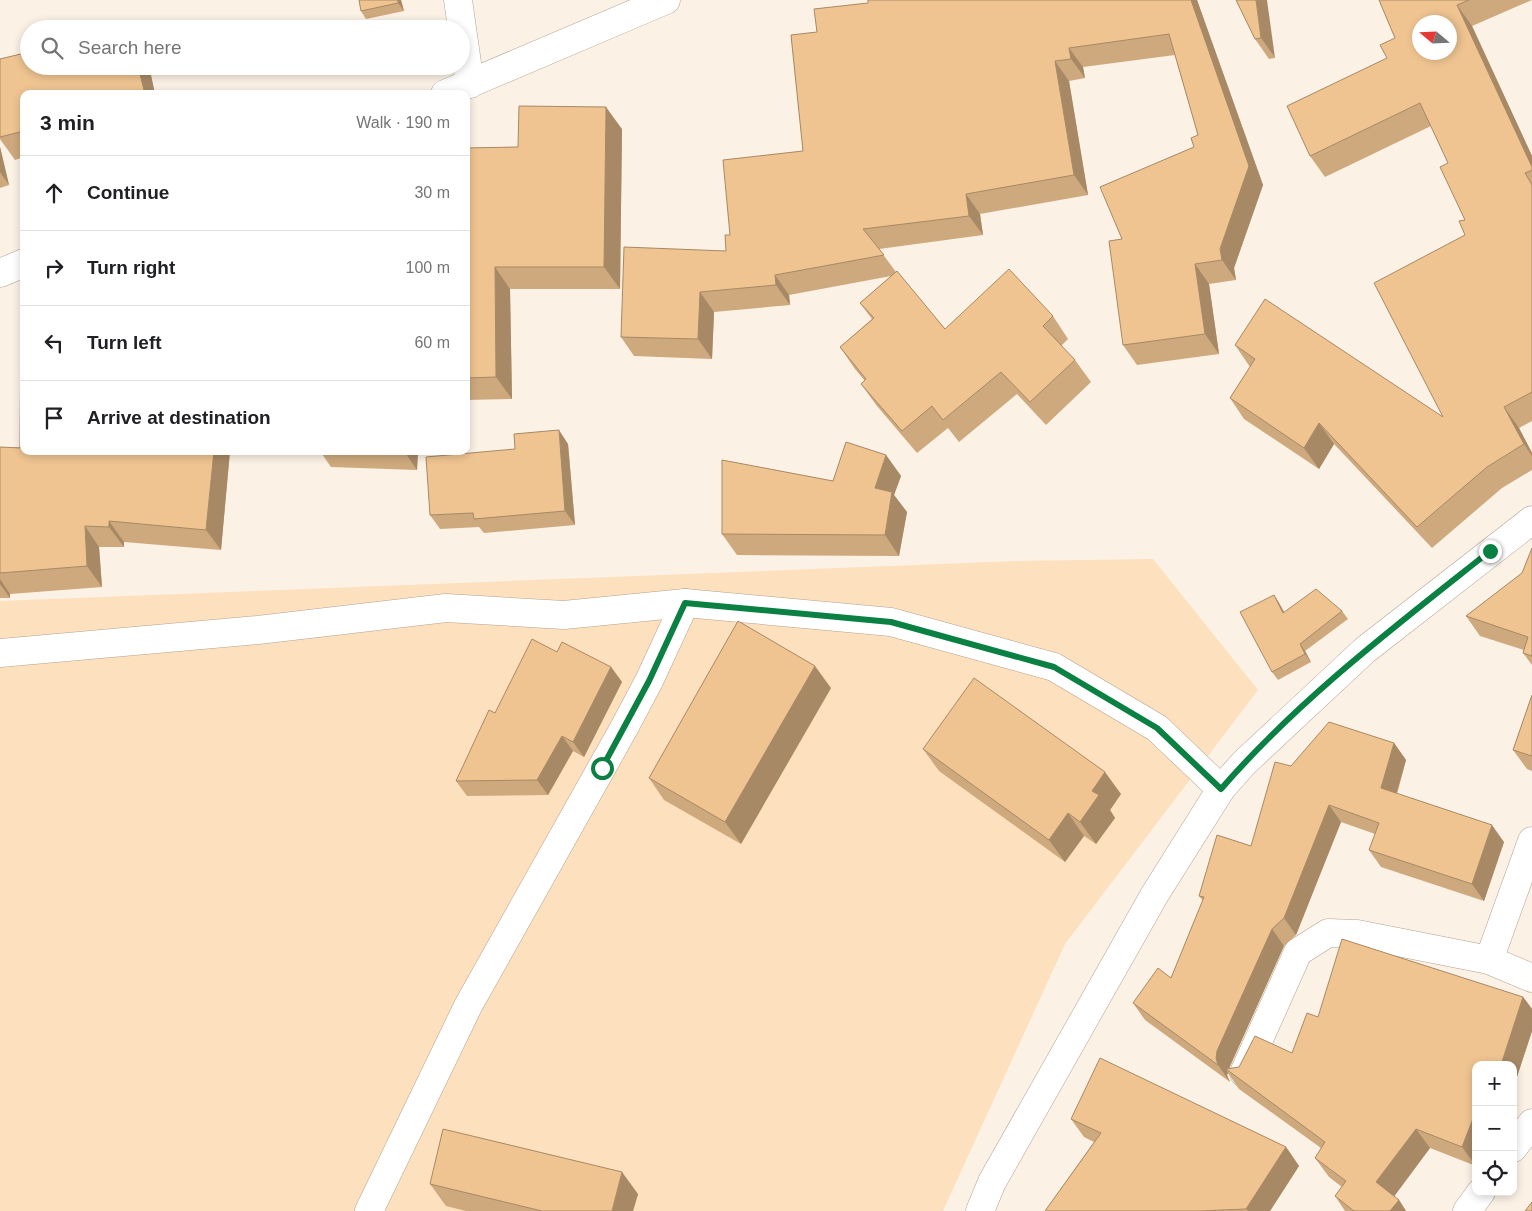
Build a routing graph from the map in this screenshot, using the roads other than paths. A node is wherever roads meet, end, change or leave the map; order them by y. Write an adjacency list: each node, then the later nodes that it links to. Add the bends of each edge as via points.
1 (458, 0): 3 (street)
2 (666, 0): 5 (street)
3 (461, 20)
4 (469, 75): 5 (street)
5 (470, 84): 6 (street)
6 (455, 90)
7 (20, 264): 8 (street)
8 (0, 272)
9 (1532, 520): 12 (street, via 1364,650 1244,763)
10 (685, 603): 11 (street, via 564,615 446,608 258,630); 12 (street, via 891,622 1054,667 1157,728); 20 (street, via 624,728 468,1006)
11 (0, 653)
12 (1221, 789): 21 (street, via 1131,935 992,1182)
13 (1532, 841): 14 (street)
14 (1489, 960): 15 (street); 16 (street, via 1357,934 1328,933 1298,952)
15 (1532, 978)
16 (1244, 1074)
17 (1532, 1123): 18 (street)
18 (1517, 1143)
19 (1478, 1196): 22 (street)
20 (369, 1211)
21 (980, 1211)
22 (1467, 1211)

